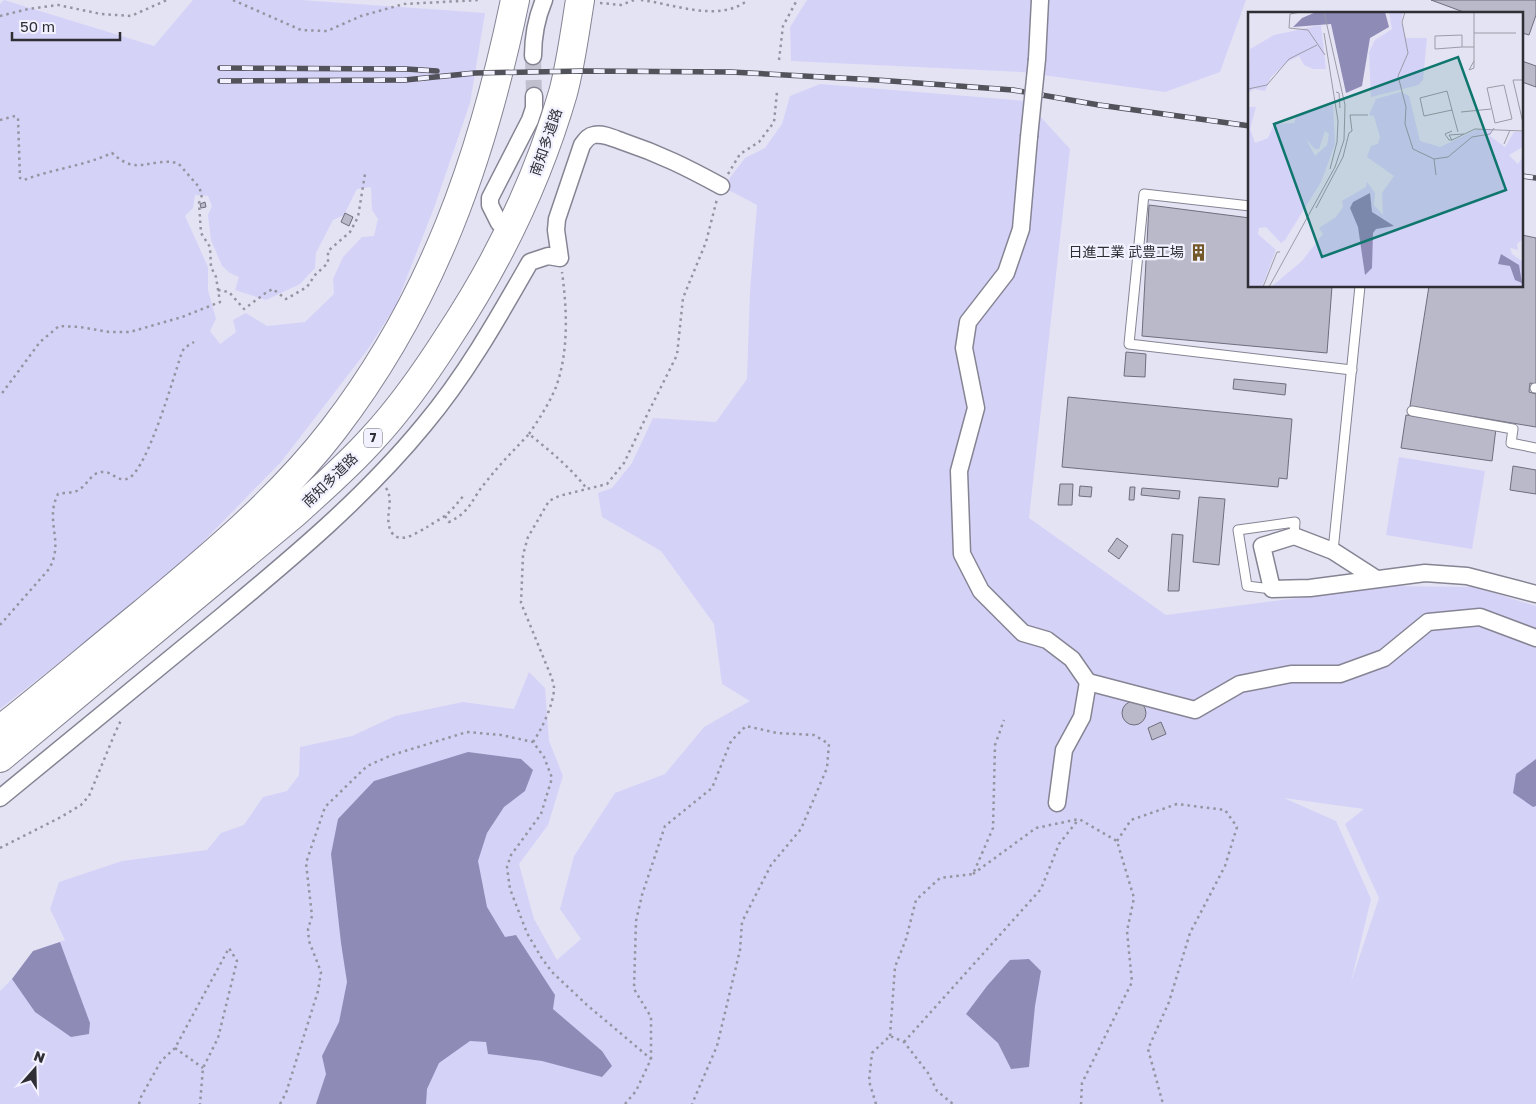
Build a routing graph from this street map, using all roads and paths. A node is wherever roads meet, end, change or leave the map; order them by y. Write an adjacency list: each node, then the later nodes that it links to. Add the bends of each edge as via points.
1 (166, 0): 12 (path, via 131,16 58,5)
2 (233, 0): 3 (path, via 301,30 327,32 361,16 404,4)
3 (480, 0)
4 (515, 0): 45 (highway, 南知多道路, via 495,89 460,203 417,299 364,387 298,471 213,555)
5 (544, 0): 13 (street, via 535,28)
6 (634, 0): 11 (path, via 615,6)
7 (642, 0): 8 (path, via 710,11 730,10)
8 (748, 0)
9 (797, 0): 14 (path, via 782,26)
10 (1040, 0): 42 (street, bridge, via 1021,229 1006,273 968,322 964,348 976,408 960,471 962,554 981,591 1023,633 1047,640 1072,659)
11 (588, 1): 47 (highway, 南知多道路 / 7, via 563,92 523,205 474,299 431,365 372,439 296,513)
12 (0, 16)
13 (533, 56)
14 (779, 60)
15 (777, 92): 19 (path, via 774,122 759,142 740,154)
16 (534, 96): 21 (street, via 530,120 490,198)
17 (0, 120): 24 (path, via 18,118 20,178 24,180 112,153 133,166 178,163 202,195 199,203 201,233 210,247 211,267)
18 (365, 174): 24 (path, via 358,217 350,232 328,251 328,263 307,287 286,299 273,289 244,309 229,292)
19 (721, 186): 22 (street, via 651,151 606,136 588,138 582,145 557,219); 32 (path, via 706,242 682,298 677,355 624,463 607,484)
20 (1248, 206): 26 (lane, via 1144,194 1129,344)
21 (499, 223)
22 (560, 258): 29 (path, via 565,318 560,371 549,402); 31 (street, via 524,256 492,329 455,385)
23 (1360, 288): 26 (lane)
24 (218, 290): 27 (path, via 220,302 130,332 59,326 40,342)
25 (194, 342): 40 (path, via 184,348 137,471 125,479 99,473 75,492 58,494 52,512 55,559)
26 (1352, 370): 36 (lane)
27 (0, 396)
28 (1412, 411): 30 (lane, via 1513,429 1511,443)
29 (529, 434): 32 (path); 34 (path, via 484,483 461,516 449,522)
30 (1536, 448)
31 (375, 480): 34 (path, via 388,491 389,524 391,532 398,537 412,536); 48 (street, via 296,555)
32 (588, 489): 46 (path, via 549,501 528,537 523,555 521,604 554,688 541,731)
33 (465, 494): 34 (path)
34 (445, 516)
35 (1294, 536): 36 (street); 38 (street, via 1262,546); 38 (lane, via 1295,522 1238,530 1247,586)
36 (1333, 551): 37 (street)
37 (1375, 578): 38 (street, via 1310,588); 39 (street, via 1425,573 1467,576)
38 (1272, 589)
39 (1536, 594)
40 (0, 625)
41 (1536, 638): 42 (street, via 1480,617 1428,622 1384,658 1340,674 1291,674 1240,684 1195,710)
42 (1088, 682): 49 (street, via 1082,717 1064,750)
43 (123, 717): 52 (path, via 89,796 81,805)
44 (1004, 720): 53 (path, via 995,745 992,828)
45 (0, 730)
46 (533, 742): 57 (path, via 552,778 541,814 511,855 507,867 510,888 528,933 552,972); 63 (path, via 467,732 392,755 367,766 325,807 306,863 312,916 309,941 321,972 318,991)
47 (0, 758)
48 (0, 798)
49 (1057, 803)
50 (1078, 820): 51 (path); 53 (path, via 1036,828); 55 (path, via 1059,844 1041,889)
51 (1117, 841): 68 (path, via 1134,898 1127,930 1132,982 1082,1083); 69 (path, via 1131,820 1177,804 1225,810 1237,827 1225,866 1190,933 1169,1002 1148,1049)
52 (0, 848)
53 (973, 874): 54 (path, via 940,878 916,900 896,967)
54 (890, 1036): 55 (path); 66 (path, via 872,1053 869,1081)
55 (904, 1042): 67 (path, via 928,1073 937,1091)
56 (175, 1048): 58 (path); 58 (path, via 229,948 237,961 218,1038); 59 (path, via 160,1062)
57 (651, 1059): 64 (path, via 636,1091); 65 (path, via 652,1017 634,989 636,921 665,826 712,788 731,741 746,726 777,733 814,735 829,744 827,768 801,829 771,865 742,922 740,950 717,1046)
58 (203, 1068): 62 (path)
59 (141, 1097): 60 (path); 61 (path)
60 (135, 1104)
61 (139, 1104)
62 (200, 1104)
63 (280, 1104)
64 (625, 1104)
65 (692, 1104)
66 (876, 1104)
67 (953, 1104)
68 (1081, 1104)
69 (1163, 1104)

